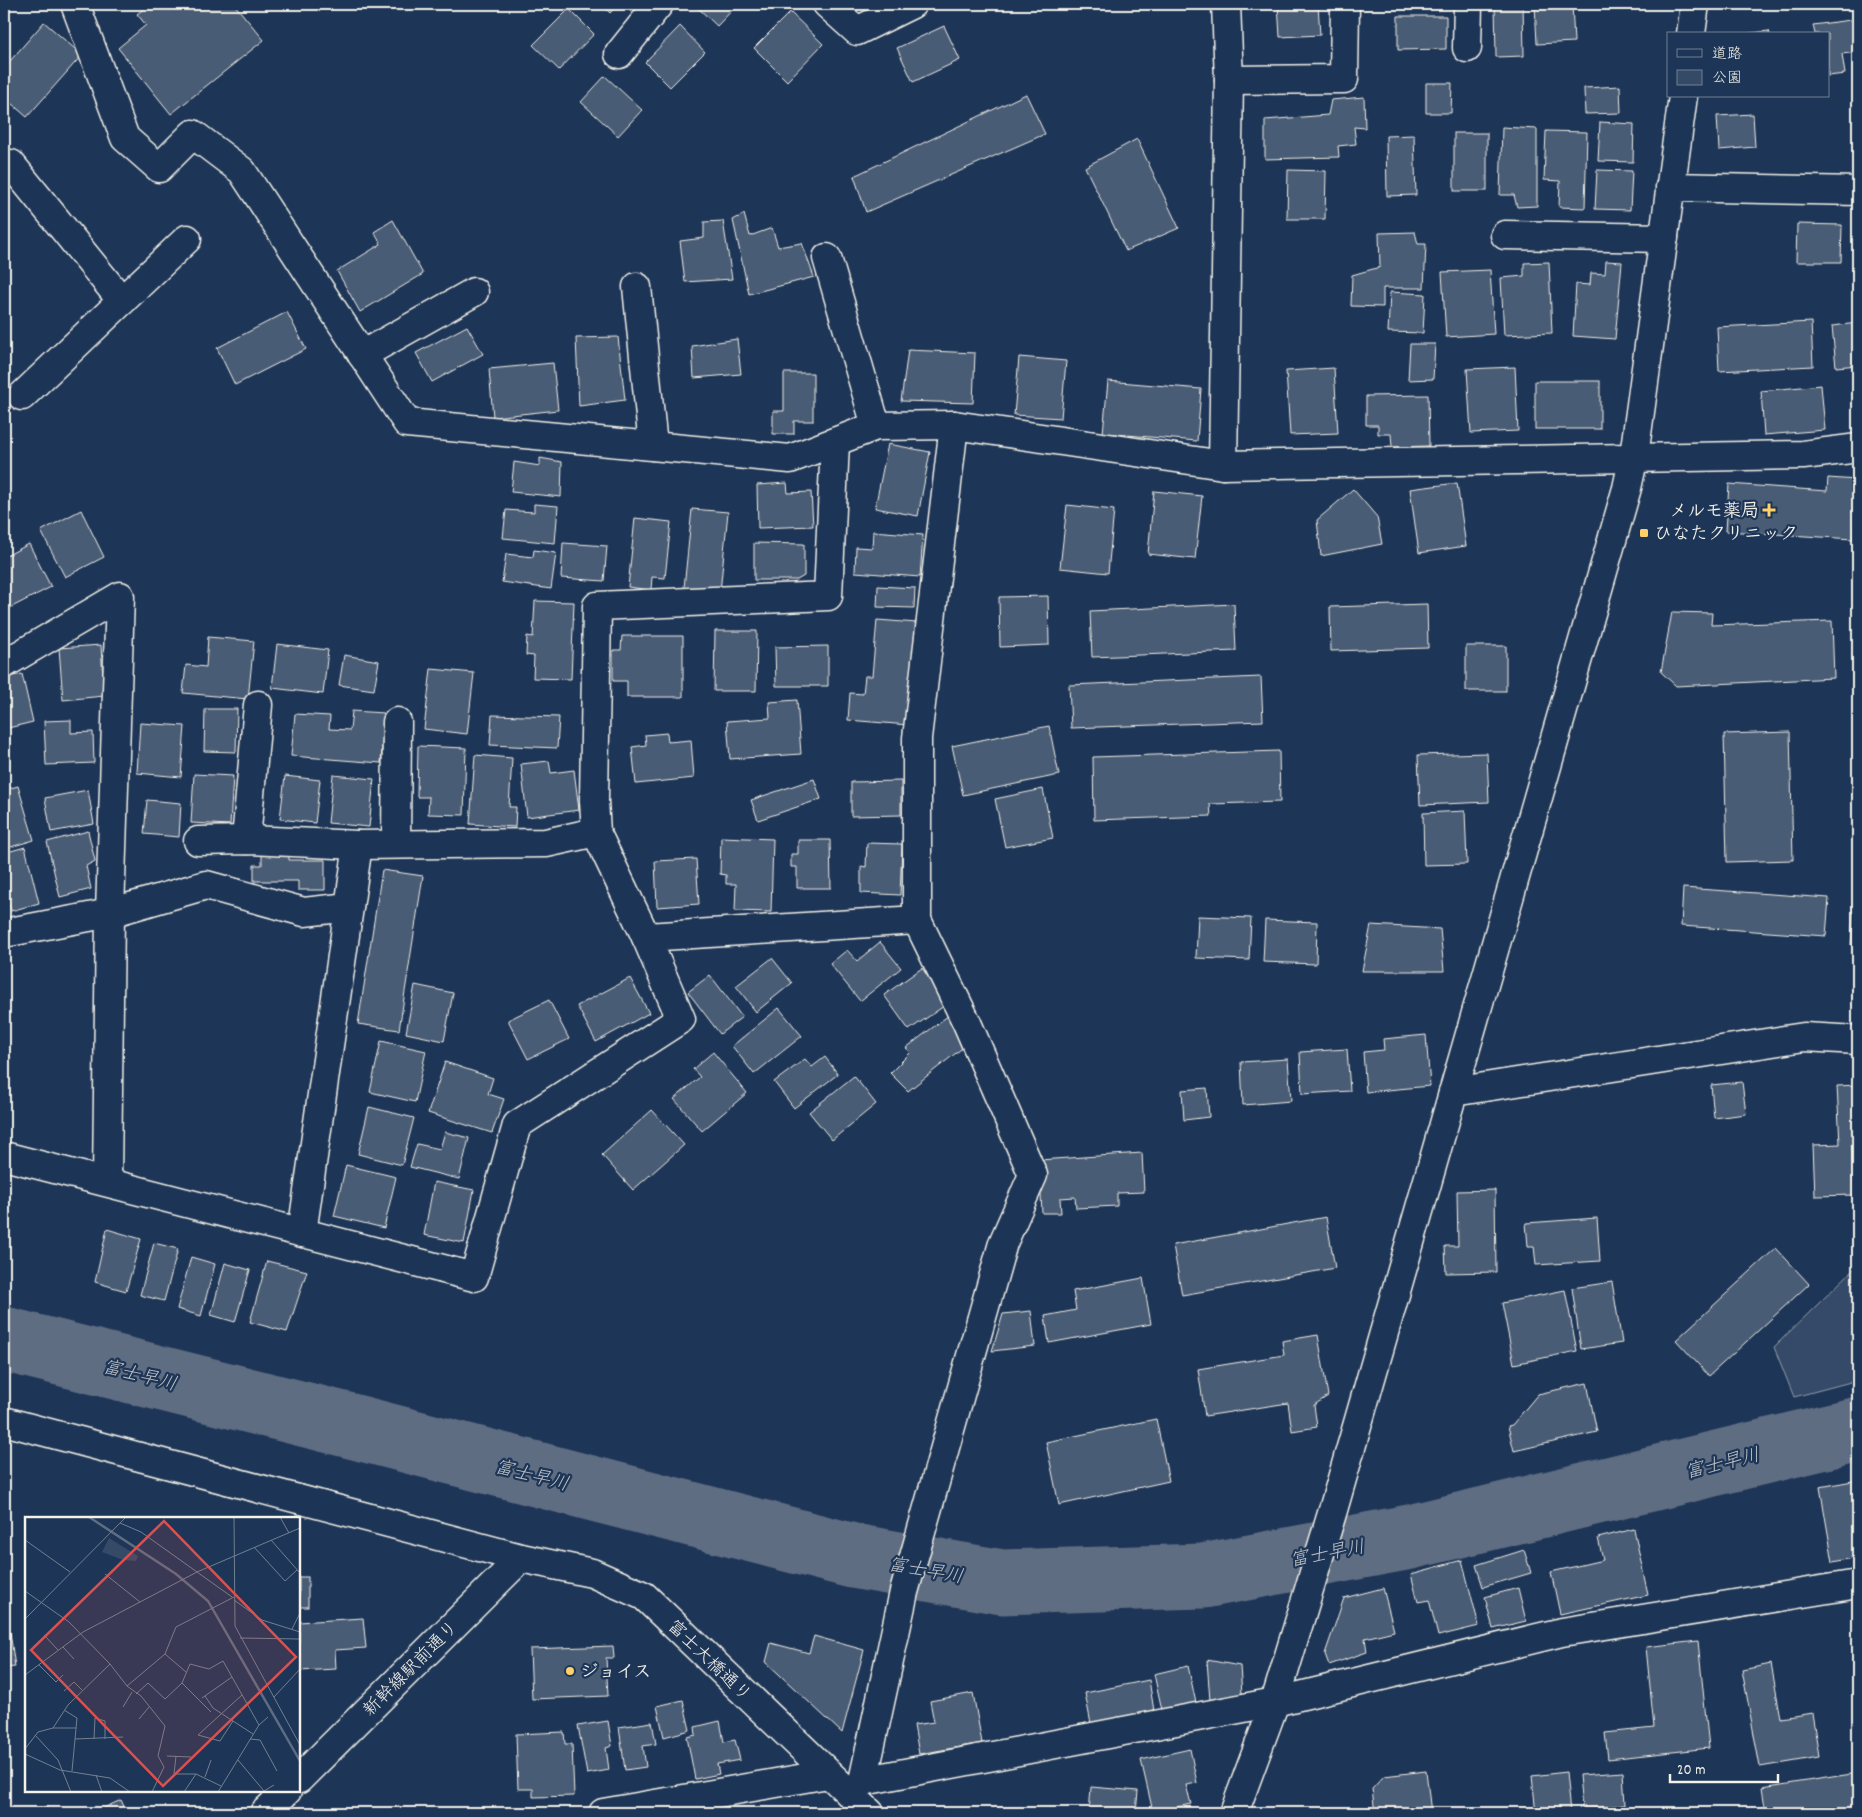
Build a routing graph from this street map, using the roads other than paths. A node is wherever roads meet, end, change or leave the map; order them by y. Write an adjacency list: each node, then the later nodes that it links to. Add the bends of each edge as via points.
1 (75, 4): 24 (street, via 126,138 159,168 193,134 242,171)
2 (659, 4): 11 (street)
3 (827, 4): 4 (street, via 856,31)
4 (912, 4)
5 (1226, 4): 12 (street)
6 (1346, 4): 12 (street, via 1344,79)
7 (1468, 4): 10 (street)
8 (1695, 4): 9 (street)
9 (1691, 32)
10 (1467, 48)
11 (619, 54)
12 (1229, 80): 32 (street)
13 (1683, 98): 15 (street)
14 (4, 172): 23 (street, via 11,164)
15 (1670, 188): 16 (street); 18 (street)
16 (1858, 192)
17 (1505, 235): 18 (street)
18 (1664, 238): 31 (street)
19 (186, 239): 23 (street)
20 (827, 258): 27 (street)
21 (637, 287): 29 (street)
22 (474, 292): 24 (street)
23 (122, 301): 25 (street)
24 (362, 355): 29 (street, via 407,422)
25 (22, 396)
26 (954, 425): 27 (street); 32 (street); 43 (street, via 916,738)
27 (876, 426): 28 (street)
28 (835, 442): 29 (street, via 790,459); 36 (street, via 828,596 597,606)
29 (653, 446)
30 (1858, 448): 31 (street, via 1803,455)
31 (1634, 456): 32 (street); 47 (street)
32 (1223, 465)
33 (4, 664): 42 (street, via 120,596)
34 (258, 705): 37 (street)
35 (397, 722): 39 (street)
36 (596, 832): 39 (street, via 546,843); 45 (street)
37 (246, 840): 38 (street); 40 (street)
38 (198, 842)
39 (396, 844): 40 (street)
40 (358, 845): 41 (street)
41 (349, 907): 42 (street, via 304,912 206,885); 50 (street)
42 (110, 913): 44 (street); 49 (street)
43 (917, 920): 45 (street); 58 (street, via 967,1023 1033,1175 1003,1243 904,1592)
44 (4, 933)
45 (646, 936): 50 (street, via 681,1019 517,1125 474,1277)
46 (1858, 1040): 47 (street, via 1804,1037)
47 (1453, 1092): 54 (street)
48 (4, 1156): 49 (street)
49 (107, 1182): 50 (street)
50 (302, 1233)
51 (4, 1421): 52 (street, 富士大橋通り)
52 (521, 1558): 55 (street, 富士大橋通り, via 592,1573 644,1596); 56 (street, 新幹線駅前通り)
53 (1858, 1584): 54 (street, via 1562,1632)
54 (1275, 1702): 58 (street); 61 (street)
55 (828, 1774): 58 (street, 富士大橋通り); 60 (street)
56 (300, 1778)
57 (285, 1792): 59 (street)
58 (861, 1796)
59 (264, 1813)
60 (603, 1813)
61 (1234, 1813)

